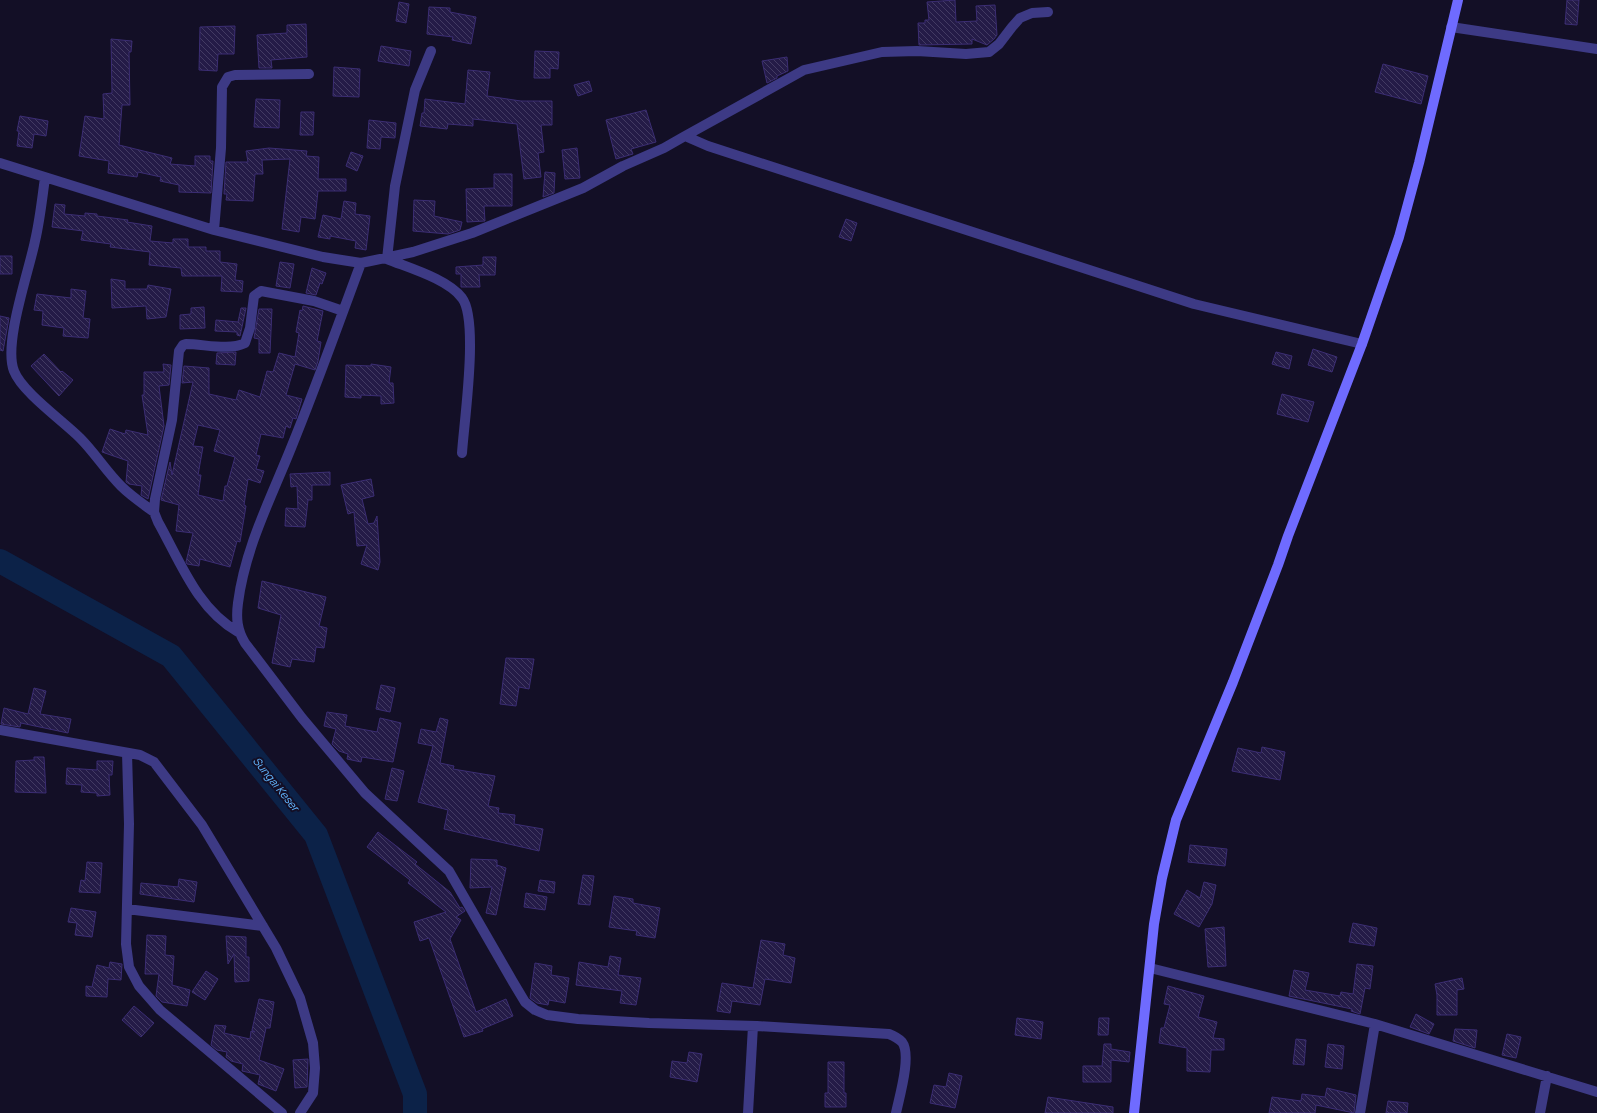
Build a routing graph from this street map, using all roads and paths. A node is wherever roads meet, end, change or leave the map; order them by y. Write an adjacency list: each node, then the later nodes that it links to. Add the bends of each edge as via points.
1 (1458, 0): 3 (street)
2 (1048, 12): 7 (street, via 1032,13 1020,18 989,52 882,52 804,70)
3 (1452, 27): 4 (street); 14 (street, via 1399,237)
4 (1597, 49)
5 (431, 51): 11 (street, via 415,90 395,186)
6 (309, 74): 10 (street, via 235,75 224,80)
7 (685, 136): 11 (street, via 583,188 472,233); 14 (street, via 708,146 1194,304)
8 (0, 163): 9 (street)
9 (45, 178): 10 (street); 16 (street, via 35,239 15,326 11,353 14,371 24,386 95,453 120,486)
10 (214, 230): 12 (street, via 323,257)
11 (387, 259): 12 (street); 15 (street, via 448,285 462,298 467,309 470,342)
12 (361, 263): 13 (street)
13 (343, 311): 16 (street, via 314,301 261,291 254,296 250,328 245,343 239,346 186,344 181,347 172,420); 17 (street, via 252,547 238,602)
14 (1362, 344): 22 (street, via 1233,682 1176,820 1162,878)
15 (462, 453)
16 (154, 512): 17 (street, via 192,585 214,614 225,625)
17 (238, 632): 24 (street, via 302,718 365,793 449,871 513,982 526,1002 535,1010 546,1015 578,1019)
18 (0, 730): 19 (street)
19 (127, 752): 20 (street); 21 (street, via 140,754 154,762 202,825)
20 (127, 909): 21 (street); 27 (street, via 126,944 129,966 139,986 160,1010)
21 (263, 926): 28 (street, via 300,998 313,1043 313,1093)
22 (1150, 968): 23 (street); 31 (street)
23 (1375, 1024): 25 (street); 32 (street)
24 (753, 1026): 29 (street); 30 (street, via 855,1031 896,1037 904,1047 906,1062)
25 (1547, 1076): 26 (street); 33 (street)
26 (1597, 1092)
27 (282, 1113)
28 (300, 1113)
29 (748, 1113)
30 (896, 1113)
31 (1134, 1113)
32 (1360, 1113)
33 (1540, 1113)

